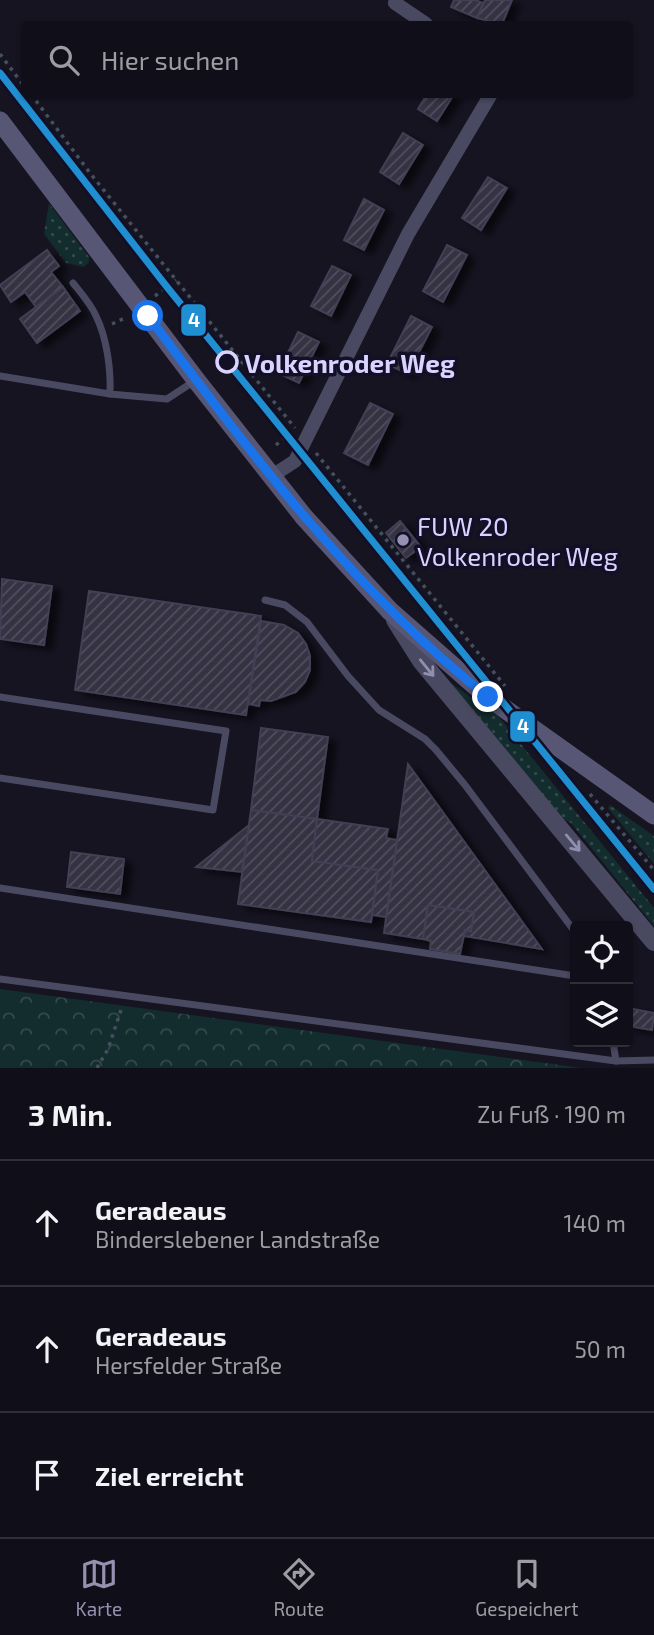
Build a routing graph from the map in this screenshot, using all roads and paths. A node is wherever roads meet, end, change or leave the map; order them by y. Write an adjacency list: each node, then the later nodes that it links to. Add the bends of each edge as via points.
1 (396, 0): 2 (street)
2 (422, 21)
3 (0, 54): 4 (path)
4 (21, 82)
5 (489, 98): 15 (street, via 408,234 295,461)
6 (0, 121): 11 (main road)
7 (176, 279): 9 (path)
8 (73, 283): 12 (lane, via 102,328)
9 (155, 296)
10 (0, 376): 12 (lane)
11 (196, 380): 12 (lane, via 167,399); 15 (main road)
12 (110, 394)
13 (296, 429): 14 (path)
14 (276, 445)
15 (272, 476): 17 (main road)
16 (265, 600): 24 (lane, via 285,605 307,622 379,710 425,739)
17 (390, 611): 21 (main road, via 488,697); 25 (street, one-way to 25, via 421,661)
18 (0, 697): 19 (lane, via 226,731 214,810)
19 (0, 778)
20 (588, 792): 22 (path)
21 (654, 815)
22 (654, 870)
23 (0, 888): 26 (lane)
24 (570, 925)
25 (654, 942)
26 (570, 975)
27 (0, 979): 31 (lane)
28 (122, 1005): 32 (path)
29 (614, 1047): 31 (lane)
30 (654, 1060): 31 (lane)
31 (616, 1061)
32 (97, 1068)

